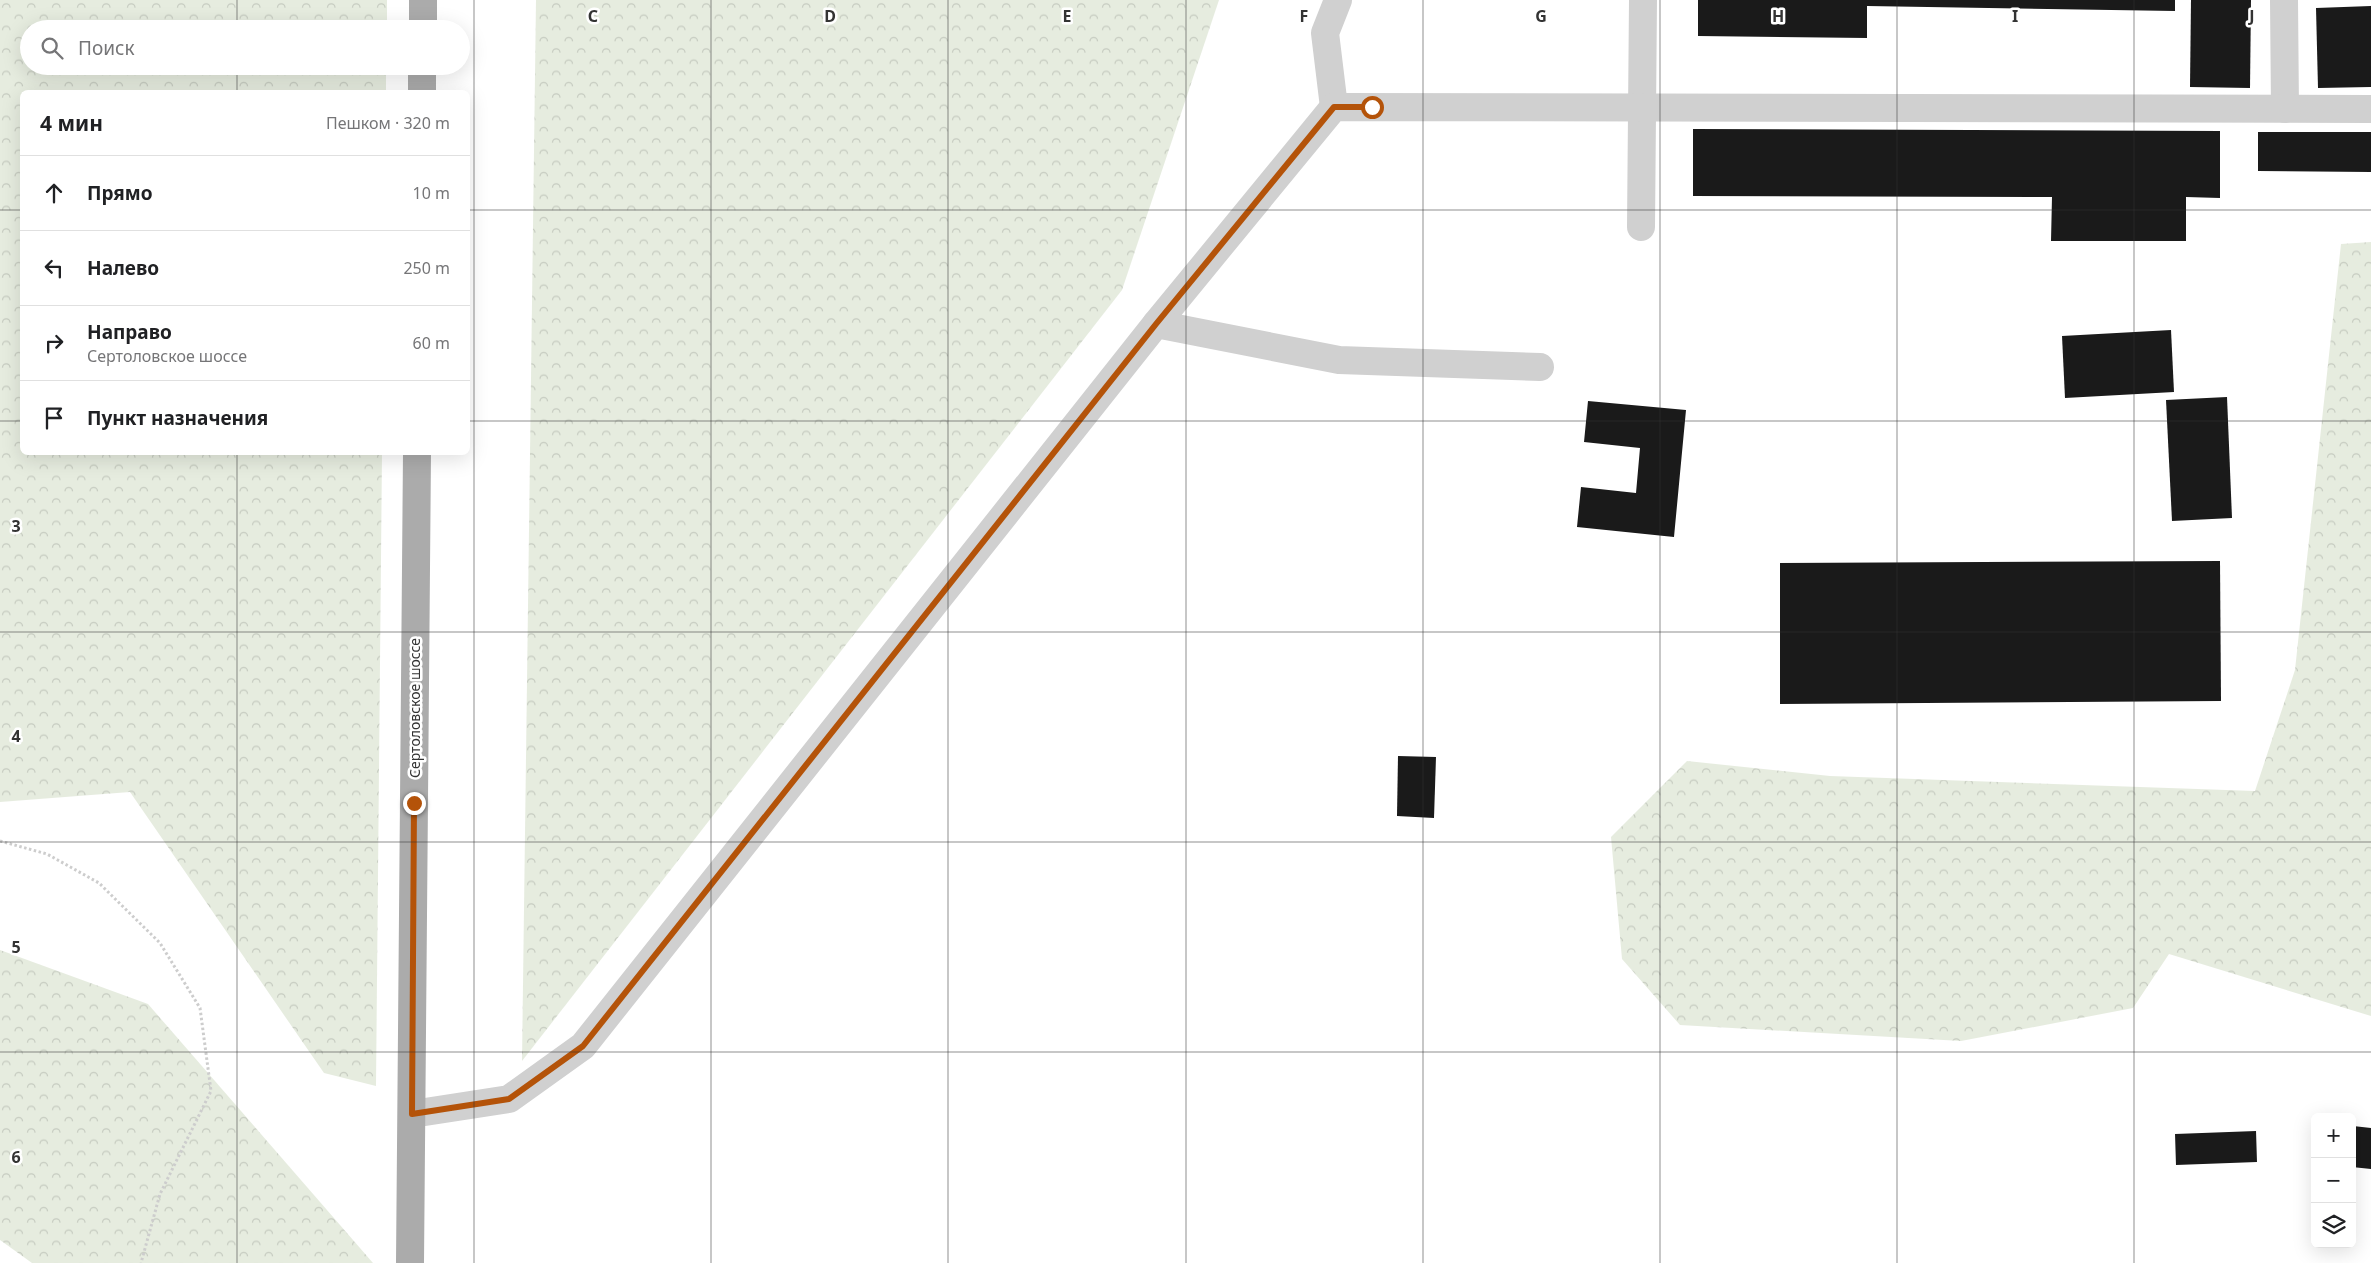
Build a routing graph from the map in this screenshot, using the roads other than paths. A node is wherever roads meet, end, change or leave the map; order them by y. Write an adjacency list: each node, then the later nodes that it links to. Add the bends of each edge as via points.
1 (423, 0): 5 (main road)
2 (1338, 0): 8 (lane, via 1325,33)
3 (1643, 0): 9 (lane)
4 (2284, 0): 10 (lane)
5 (423, 20)
6 (422, 75): 7 (main road)
7 (422, 90)
8 (1334, 107): 9 (lane); 13 (lane)
9 (1642, 107): 10 (lane); 12 (lane)
10 (2285, 109): 11 (lane)
11 (2371, 109)
12 (1641, 226)
13 (1156, 324): 14 (lane, via 1339,360); 16 (lane, via 583,1046 509,1099)
14 (1540, 367)
15 (417, 455): 16 (main road, Сертоловское шоссе)
16 (412, 1114): 17 (main road, Сертоловское шоссе)
17 (410, 1263)

